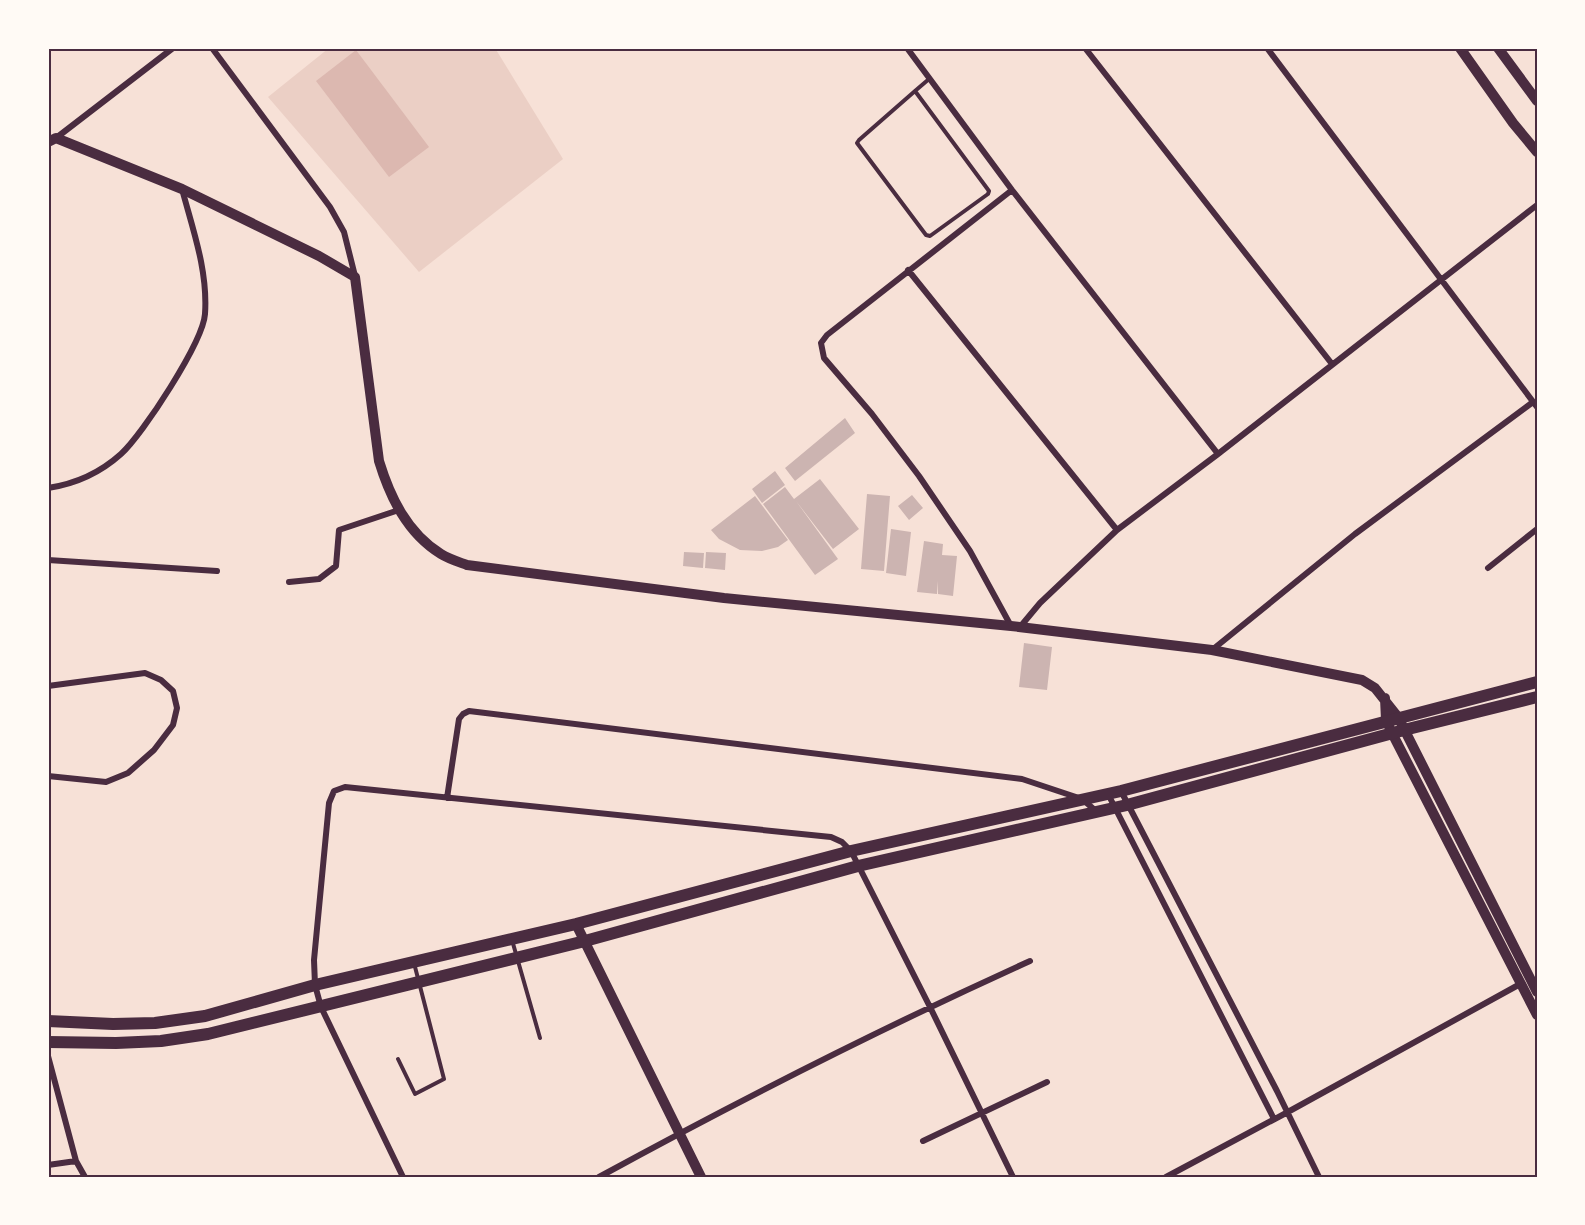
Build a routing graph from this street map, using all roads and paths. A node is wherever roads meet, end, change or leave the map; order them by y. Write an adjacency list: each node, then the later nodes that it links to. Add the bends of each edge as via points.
1 (173, 48): 11 (street)
2 (212, 48): 17 (street, via 330,207 344,232)
3 (907, 48): 8 (street)
4 (1085, 48): 19 (street)
5 (1267, 48): 18 (street)
6 (1460, 48): 12 (main road)
7 (1498, 48): 10 (main road)
8 (930, 78): 9 (lane); 14 (street)
9 (915, 91): 9 (lane, via 857,143 930,236 988,191)
10 (1537, 101)
11 (52, 140): 13 (main road)
12 (1537, 152)
13 (182, 189): 17 (main road); 22 (street, via 205,278 205,317 194,348 145,426 122,454 94,474)
14 (1012, 190): 16 (street); 21 (street)
15 (1537, 205): 18 (street)
16 (908, 270): 24 (street); 30 (street, via 827,335 821,343 824,358 919,476)
17 (355, 277): 23 (main road, via 379,461)
18 (1442, 280): 19 (street); 20 (street)
19 (1332, 364): 21 (street)
20 (1535, 404): 31 (street, via 1355,534)
21 (1218, 454): 24 (street)
22 (48, 488)
23 (399, 510): 29 (street, via 339,531 336,566 319,579); 30 (main road, via 419,537 441,554 467,565 724,598)
24 (1117, 530): 30 (street)
25 (1537, 530): 27 (street)
26 (48, 560): 28 (street)
27 (1488, 568)
28 (217, 572)
29 (289, 582)
30 (1016, 626): 31 (main road)
31 (1212, 650): 35 (main road, via 1362,680 1385,698)
32 (1537, 682): 35 (main road)
33 (48, 686): 37 (street, via 145,673 173,691 177,708 173,725 154,750 128,772 106,782)
34 (1537, 697): 36 (main road)
35 (1392, 718): 36 (main road); 38 (main road)
36 (1398, 731): 42 (main road); 53 (main road)
37 (48, 776)
38 (1121, 791): 39 (main road); 42 (street)
39 (1107, 794): 41 (main road); 43 (street)
40 (447, 798): 41 (street, via 459,719 469,711 1022,779); 45 (street, via 831,837); 55 (street, via 345,787 334,791 329,803)
41 (1082, 799): 44 (street); 45 (main road)
42 (1127, 805): 43 (main road); 66 (street)
43 (1114, 807): 44 (main road); 68 (street)
44 (1096, 811): 46 (main road)
45 (851, 851): 46 (street); 47 (main road)
46 (858, 866): 49 (main road); 58 (street)
47 (576, 924): 48 (main road); 49 (main road)
48 (511, 939): 50 (lane); 52 (main road)
49 (585, 941): 50 (main road); 69 (main road)
50 (516, 957): 54 (main road); 61 (lane)
51 (1030, 961): 58 (street)
52 (414, 962): 54 (lane); 55 (main road)
53 (1526, 981): 56 (main road); 59 (main road); 66 (street)
54 (419, 982): 57 (main road); 64 (lane, via 444,1078 415,1094)
55 (315, 985): 57 (street); 60 (main road, via 205,1016 155,1023)
56 (1537, 992)
57 (321, 1007): 62 (main road, via 161,1041); 74 (street)
58 (930, 1007): 67 (street); 69 (street)
59 (1537, 1015)
60 (48, 1021)
61 (540, 1038)
62 (48, 1042)
63 (48, 1056): 71 (street)
64 (398, 1059)
65 (1047, 1082): 67 (street)
66 (1286, 1113): 68 (street); 79 (street)
67 (983, 1114): 70 (street); 77 (street)
68 (1274, 1119): 78 (street)
69 (678, 1134): 75 (street); 76 (main road)
70 (923, 1141)
71 (76, 1161): 72 (street); 73 (street)
72 (48, 1165)
73 (85, 1177)
74 (403, 1177)
75 (599, 1177)
76 (701, 1177)
77 (1013, 1177)
78 (1166, 1177)
79 (1319, 1177)

